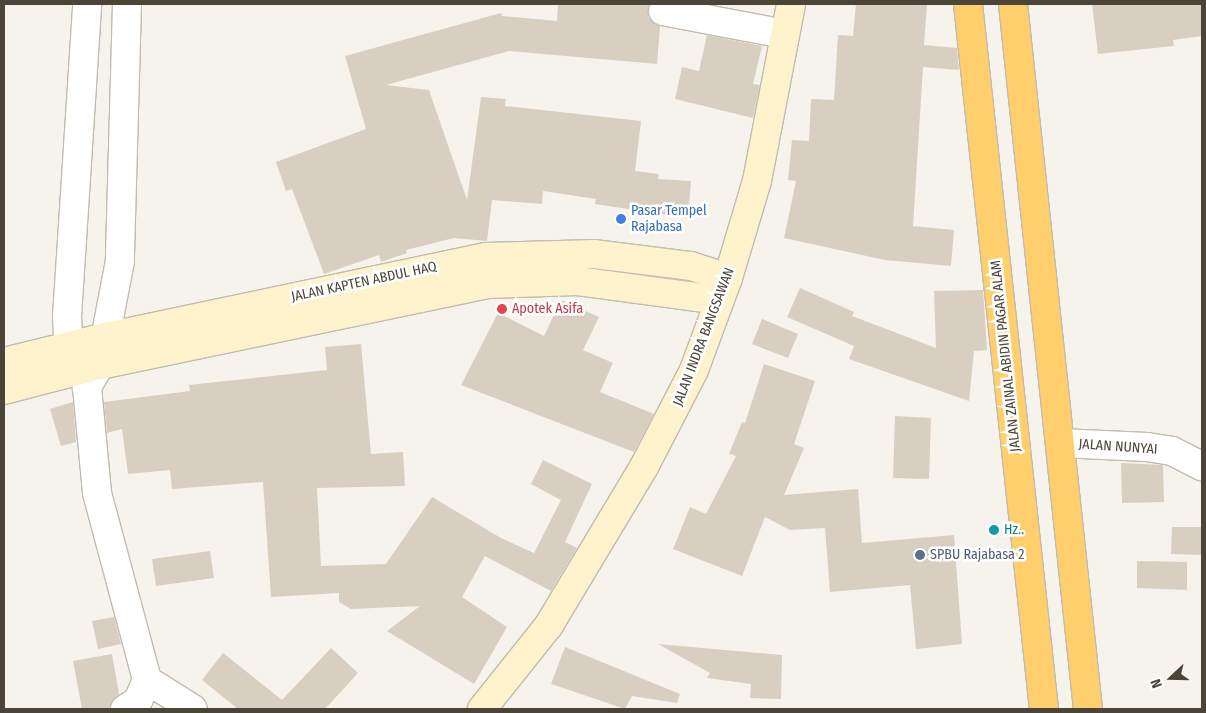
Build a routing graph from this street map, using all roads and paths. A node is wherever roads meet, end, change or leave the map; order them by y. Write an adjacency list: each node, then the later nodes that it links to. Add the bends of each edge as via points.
1 (87, 4): 10 (street, via 67,316)
2 (127, 4): 9 (street, via 120,261)
3 (791, 4): 7 (street, JALAN INDRA BANGSAWAN)
4 (968, 4): 20 (highway, JALAN ZAINAL ABIDIN PAGAR ALAM)
5 (1013, 4): 14 (highway)
6 (663, 11): 7 (street)
7 (786, 34): 8 (street, JALAN INDRA BANGSAWAN, via 757,181)
8 (724, 289): 9 (street, JALAN KAPTEN ABDUL HAQ, via 691,266 594,254 486,257); 12 (street, JALAN KAPTEN ABDUL HAQ, via 577,281 487,284); 19 (street, JALAN INDRA BANGSAWAN, via 694,370 644,467 549,625)
9 (106, 337): 10 (street, JALAN KAPTEN ABDUL HAQ); 12 (street)
10 (68, 347): 11 (street, JALAN KAPTEN ABDUL HAQ); 12 (street)
11 (4, 362)
12 (86, 376): 13 (street, JALAN KAPTEN ABDUL HAQ); 16 (street, via 97,493)
13 (4, 390)
14 (1060, 443): 15 (street, JALAN NUNYAI, via 1172,451); 21 (highway)
15 (1202, 466)
16 (147, 680): 17 (street, via 138,701); 18 (street)
17 (125, 709)
18 (193, 709)
19 (482, 709)
20 (1044, 709)
21 (1088, 709)

